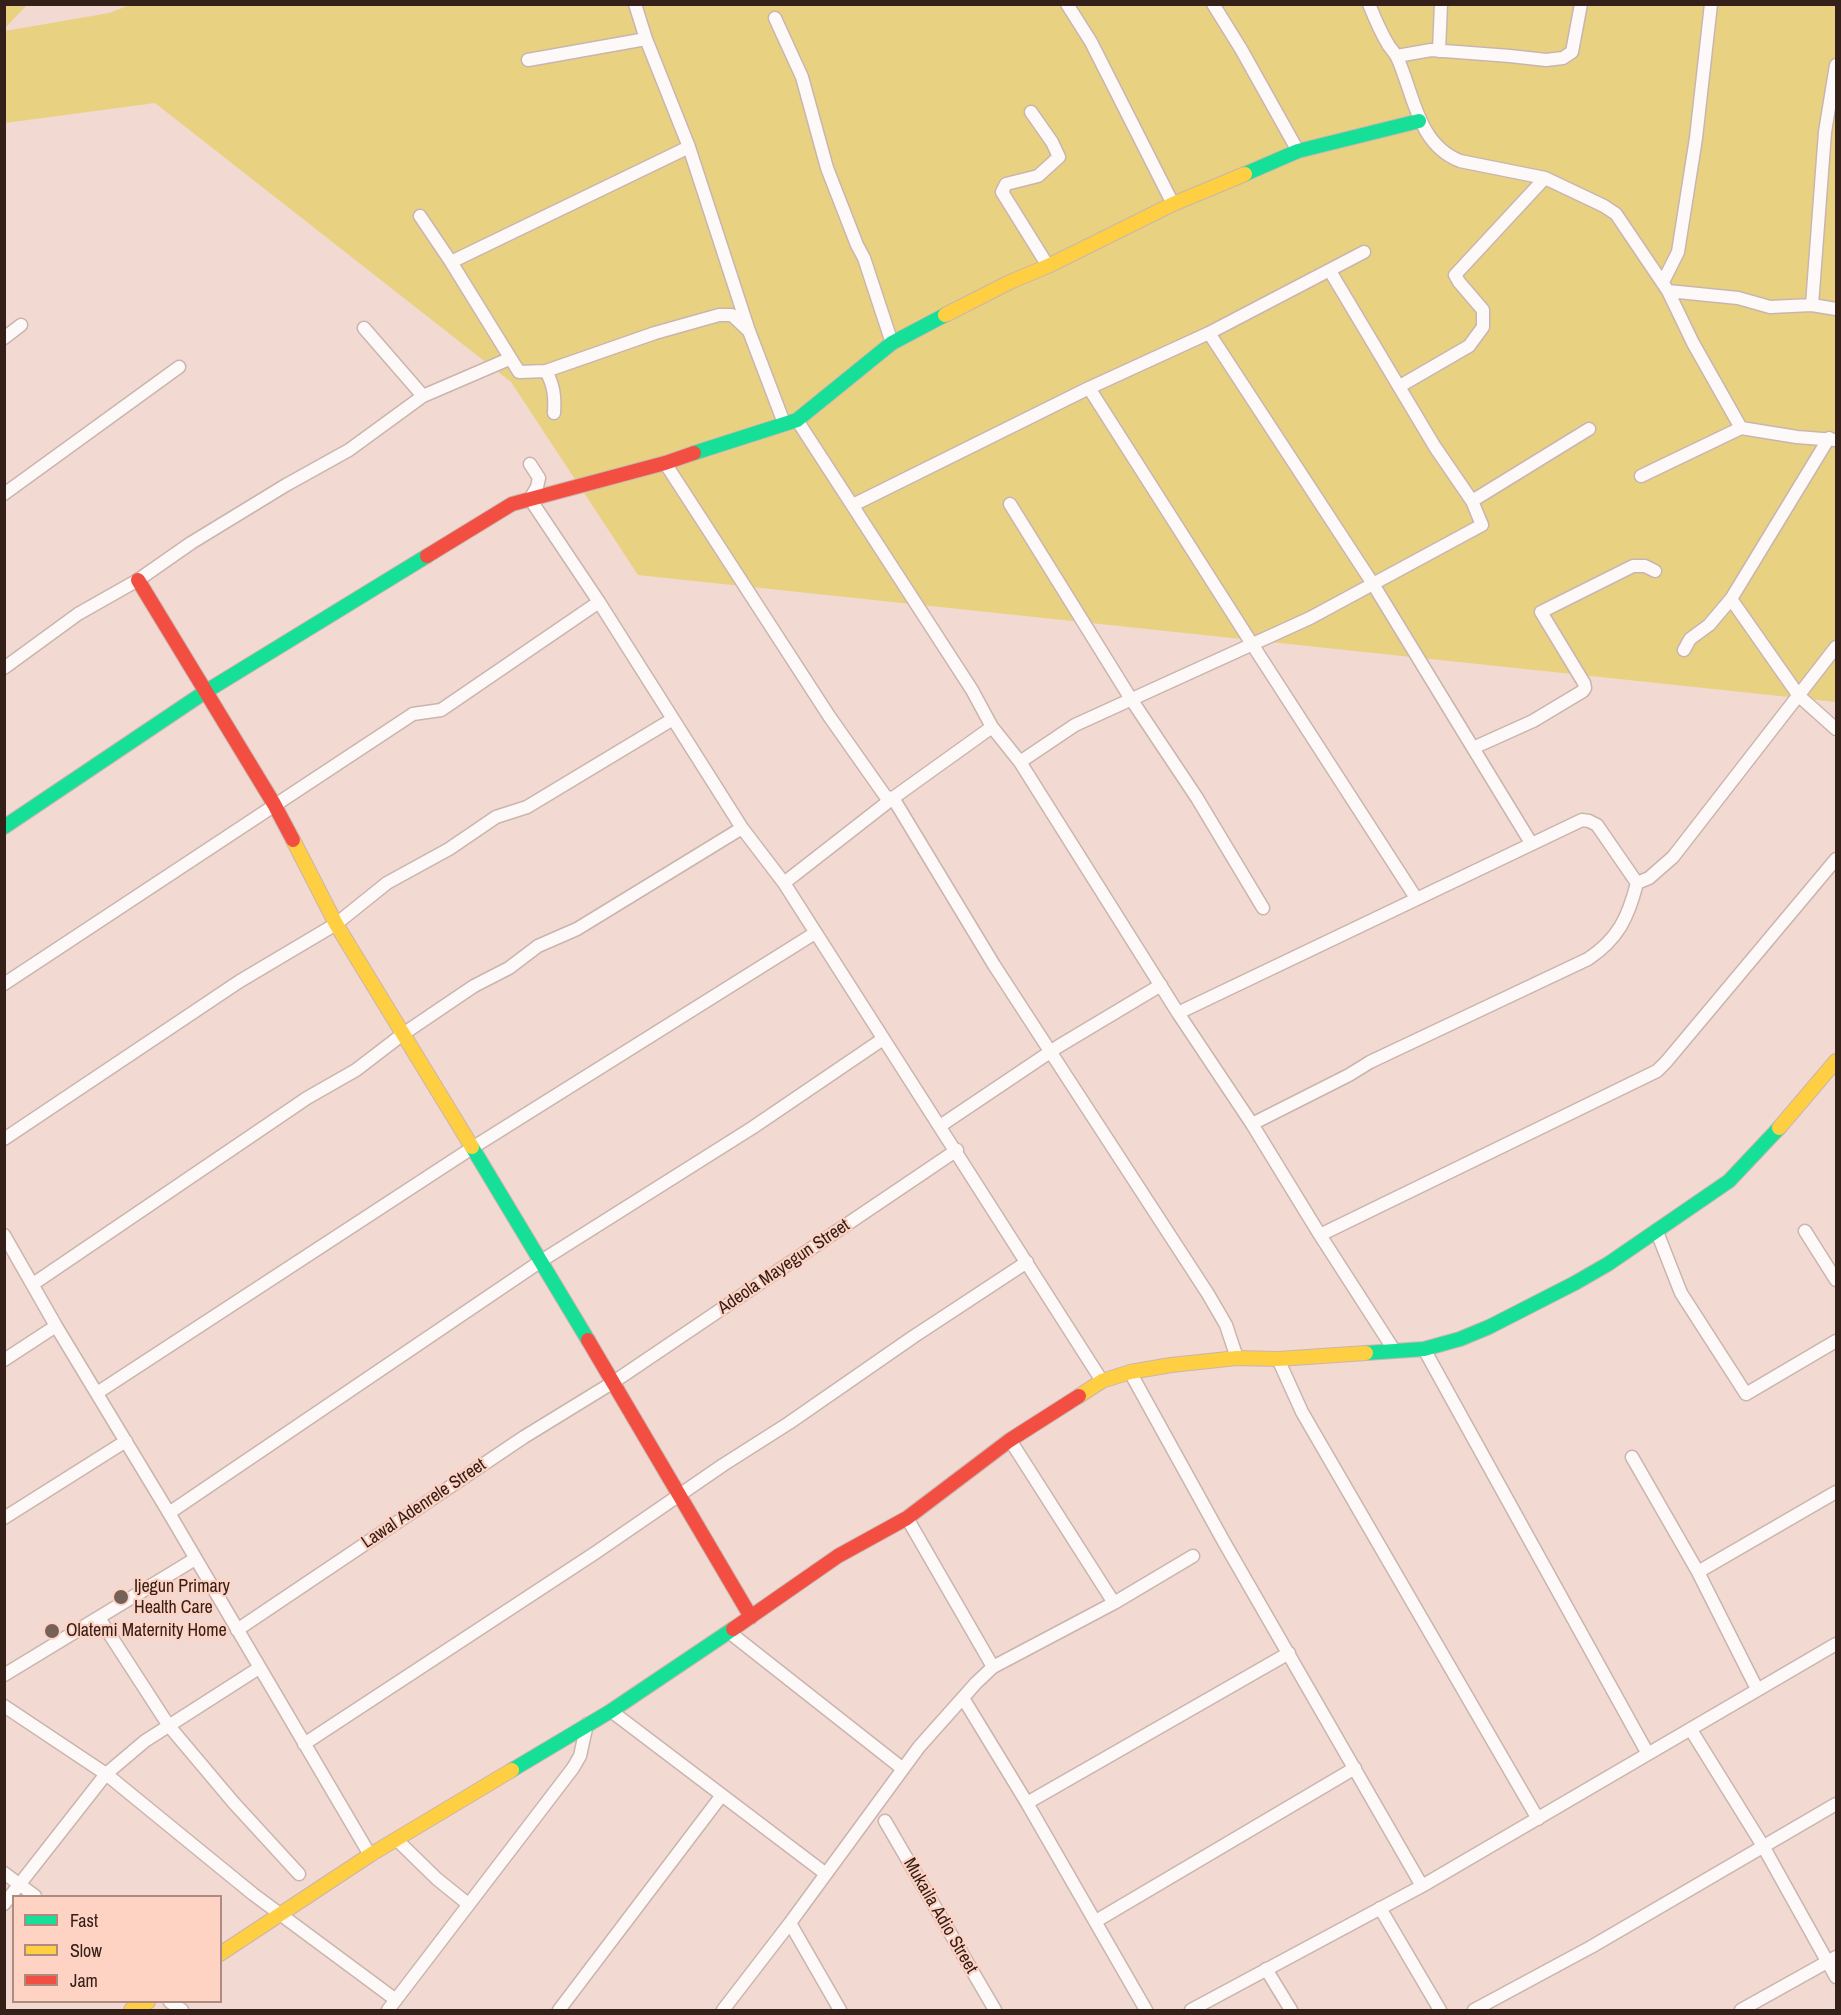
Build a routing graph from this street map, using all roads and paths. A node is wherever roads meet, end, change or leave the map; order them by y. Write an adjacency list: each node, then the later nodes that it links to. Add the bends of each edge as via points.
1 (635, 4): 9 (street)
2 (1067, 4): 19 (street)
3 (1213, 4): 17 (street)
4 (1369, 4): 11 (street)
5 (1440, 4): 10 (street)
6 (1581, 4): 10 (street, via 1572,52 1563,58)
7 (1711, 4): 25 (street, via 1678,252)
8 (775, 18): 33 (street, via 802,77 827,168 864,258)
9 (646, 39): 12 (street); 16 (street)
10 (1439, 51): 11 (street)
11 (1397, 56): 15 (street)
12 (528, 60)
13 (1836, 65): 26 (street, via 1825,132)
14 (1031, 112): 23 (street, via 1059,157 1038,176 1006,184 1002,192)
15 (1419, 121): 17 (street); 18 (street, via 1449,157)
16 (689, 147): 22 (street); 30 (street)
17 (1298, 151): 19 (street)
18 (1545, 178): 25 (street, via 1616,214); 37 (street, via 1455,275 1484,310 1483,327 1469,346)
19 (1173, 204): 23 (street)
20 (420, 216): 22 (street)
21 (1364, 252): 24 (street)
22 (451, 262): 34 (street)
23 (1048, 267): 33 (street, via 1010,282)
24 (1330, 271): 31 (street); 37 (street)
25 (1665, 286): 26 (street, via 1770,307); 42 (street)
26 (1812, 305): 27 (street)
27 (1836, 309)
28 (21, 325): 32 (street)
29 (364, 328): 39 (street)
30 (749, 331): 36 (street, via 732,315 719,315); 41 (street)
31 (1209, 333): 38 (street); 55 (street)
32 (4, 338)
33 (892, 343): 41 (street)
34 (509, 359): 36 (street, via 519,372); 39 (street)
35 (179, 367): 48 (street)
36 (546, 371): 40 (street, via 555,394)
37 (1400, 387): 50 (street)
38 (1089, 388): 52 (street); 58 (street)
39 (423, 396): 54 (street, via 349,450 191,543)
40 (554, 413)
41 (790, 422): 45 (street); 52 (street)
42 (1741, 428): 44 (street); 47 (street)
43 (1589, 429): 50 (street)
44 (1833, 439): 56 (street)
45 (665, 463): 49 (street); 70 (street, via 829,716 886,796)
46 (530, 464): 49 (street, via 539,478)
47 (1641, 476)
48 (4, 494)
49 (530, 499): 57 (street); 62 (street, via 492,515)
50 (1472, 501): 55 (street, via 1482,525)
51 (1010, 504): 64 (street)
52 (853, 505): 66 (street)
53 (1655, 571): 68 (street, via 1633,566 1541,612 1585,687 1533,721)
54 (138, 580): 61 (street, via 78,614); 62 (street)
55 (1373, 584): 58 (street); 68 (street)
56 (1731, 599): 60 (street, via 1709,625 1690,639); 63 (street)
57 (599, 602): 65 (street); 71 (street, via 441,710 413,714)
58 (1252, 644): 64 (street); 78 (street)
59 (1836, 647): 63 (street)
60 (1684, 650)
61 (4, 668)
62 (205, 692): 71 (street); 72 (street)
63 (1799, 696): 67 (street); 77 (street, via 1673,857)
64 (1131, 699): 69 (street, via 1076,725); 79 (street)
65 (673, 719): 73 (street); 80 (street, via 527,807 496,817 449,849 387,883)
66 (992, 727): 69 (street); 70 (street)
67 (1836, 729)
68 (1473, 748): 74 (street)
69 (1020, 762): 83 (street)
70 (893, 798): 76 (street); 87 (street)
71 (273, 804): 80 (street); 82 (street)
72 (4, 827)
73 (742, 828): 76 (street); 85 (street, via 577,929 538,946)
74 (1531, 843): 77 (street, via 1582,820 1589,821 1597,825); 78 (street)
75 (1836, 859): 97 (street, via 1657,1071)
76 (784, 883): 81 (street)
77 (1637, 884): 89 (street, via 1625,920 1605,947 1588,959 1370,1062)
78 (1416, 898): 84 (street)
79 (1263, 908)
80 (336, 924): 85 (street); 91 (street, via 240,981)
81 (815, 933): 86 (street); 92 (street)
82 (4, 984)
83 (1161, 985): 84 (street); 87 (street)
84 (1178, 1012): 89 (street)
85 (403, 1034): 92 (street); 101 (street, via 356,1070 306,1098)
86 (883, 1039): 90 (street); 98 (street, via 752,1128)
87 (1051, 1051): 90 (street); 106 (street, via 1208,1294 1226,1326)
88 (1836, 1061): 95 (street, via 1729,1181)
89 (1252, 1124): 97 (street)
90 (940, 1126): 93 (street)
91 (4, 1139)
92 (472, 1148): 98 (street); 112 (street)
93 (957, 1150): 99 (street); 111 (street, Adeola Mayegun Street)
94 (1805, 1231): 100 (street)
95 (1657, 1232): 103 (street, via 1681,1293 1746,1394); 104 (street, via 1608,1264 1490,1327)
96 (4, 1235): 101 (street)
97 (1320, 1235): 105 (street)
98 (541, 1261): 111 (street); 118 (street)
99 (1027, 1262): 110 (street); 117 (street)
100 (1836, 1280)
101 (33, 1284): 102 (street)
102 (56, 1326): 108 (street); 112 (street)
103 (1836, 1341)
104 (1424, 1349): 105 (street); 142 (street)
105 (1394, 1350): 107 (street)
106 (1237, 1358): 107 (street); 109 (street)
107 (1278, 1359): 149 (street, via 1302,1412)
108 (4, 1360)
109 (1130, 1372): 110 (street); 130 (street)
110 (1102, 1380): 113 (street)
111 (612, 1383): 117 (street); 127 (street, Lawal Adenrele Street, via 524,1437)
112 (98, 1393): 114 (street)
113 (1010, 1440): 120 (street); 124 (street)
114 (126, 1441): 118 (street); 119 (street)
115 (1632, 1457): 123 (street)
116 (1836, 1492): 123 (street)
117 (679, 1496): 125 (street); 141 (street)
118 (169, 1513): 122 (street)
119 (4, 1518)
120 (907, 1518): 125 (street, via 838,1556); 131 (street)
121 (1193, 1556): 124 (street)
122 (195, 1559): 126 (street); 127 (street)
123 (1698, 1572): 134 (street)
124 (1114, 1603): 131 (street)
125 (751, 1617): 128 (street)
126 (99, 1618): 133 (street); 139 (street)
127 (237, 1630): 132 (street)
128 (729, 1632): 137 (street); 143 (street)
129 (1836, 1644): 134 (street)
130 (1289, 1653): 144 (street); 147 (street)
131 (993, 1667): 135 (street)
132 (259, 1668): 139 (street); 141 (street)
133 (4, 1675)
134 (1757, 1689): 140 (street)
135 (963, 1698): 143 (street); 147 (street)
136 (4, 1706): 145 (street)
137 (611, 1711): 138 (street); 146 (street)
138 (587, 1724): 151 (street); 161 (street, via 580,1756 573,1768)
139 (169, 1726): 145 (street); 155 (street)
140 (1691, 1730): 142 (street); 152 (street)
141 (304, 1744): 153 (street)
142 (1648, 1754): 149 (street)
143 (903, 1768): 156 (street)
144 (1355, 1768): 158 (street); 164 (street)
145 (106, 1774): 157 (street); 163 (street)
146 (722, 1796): 156 (street); 172 (street)
147 (1027, 1803): 164 (street)
148 (1836, 1804): 152 (street)
149 (1538, 1819): 158 (street)
150 (885, 1821): 175 (street, Mukaila Adio Street)
151 (397, 1840): 153 (street); 161 (street)
152 (1763, 1846): 167 (street); 180 (street)
153 (370, 1856): 163 (street)
154 (4, 1873): 157 (street)
155 (299, 1874)
156 (826, 1874): 165 (street)
157 (20, 1885): 159 (street); 160 (street)
158 (1422, 1886): 162 (street)
159 (34, 1895)
160 (4, 1904)
161 (468, 1904): 170 (street)
162 (1380, 1908): 168 (street); 179 (street)
163 (280, 1914): 166 (street); 170 (street)
164 (1096, 1921): 176 (street)
165 (790, 1923): 173 (street); 174 (street)
166 (222, 1953)
167 (1832, 1960): 169 (street); 181 (street)
168 (1266, 1969): 177 (street); 178 (street)
169 (1836, 1977)
170 (396, 2000): 171 (street)
171 (388, 2010)
172 (559, 2010)
173 (723, 2010)
174 (840, 2010)
175 (995, 2010)
176 (1146, 2010)
177 (1191, 2010)
178 (1291, 2010)
179 (1440, 2010)
180 (1474, 2010)
181 (1741, 2010)

